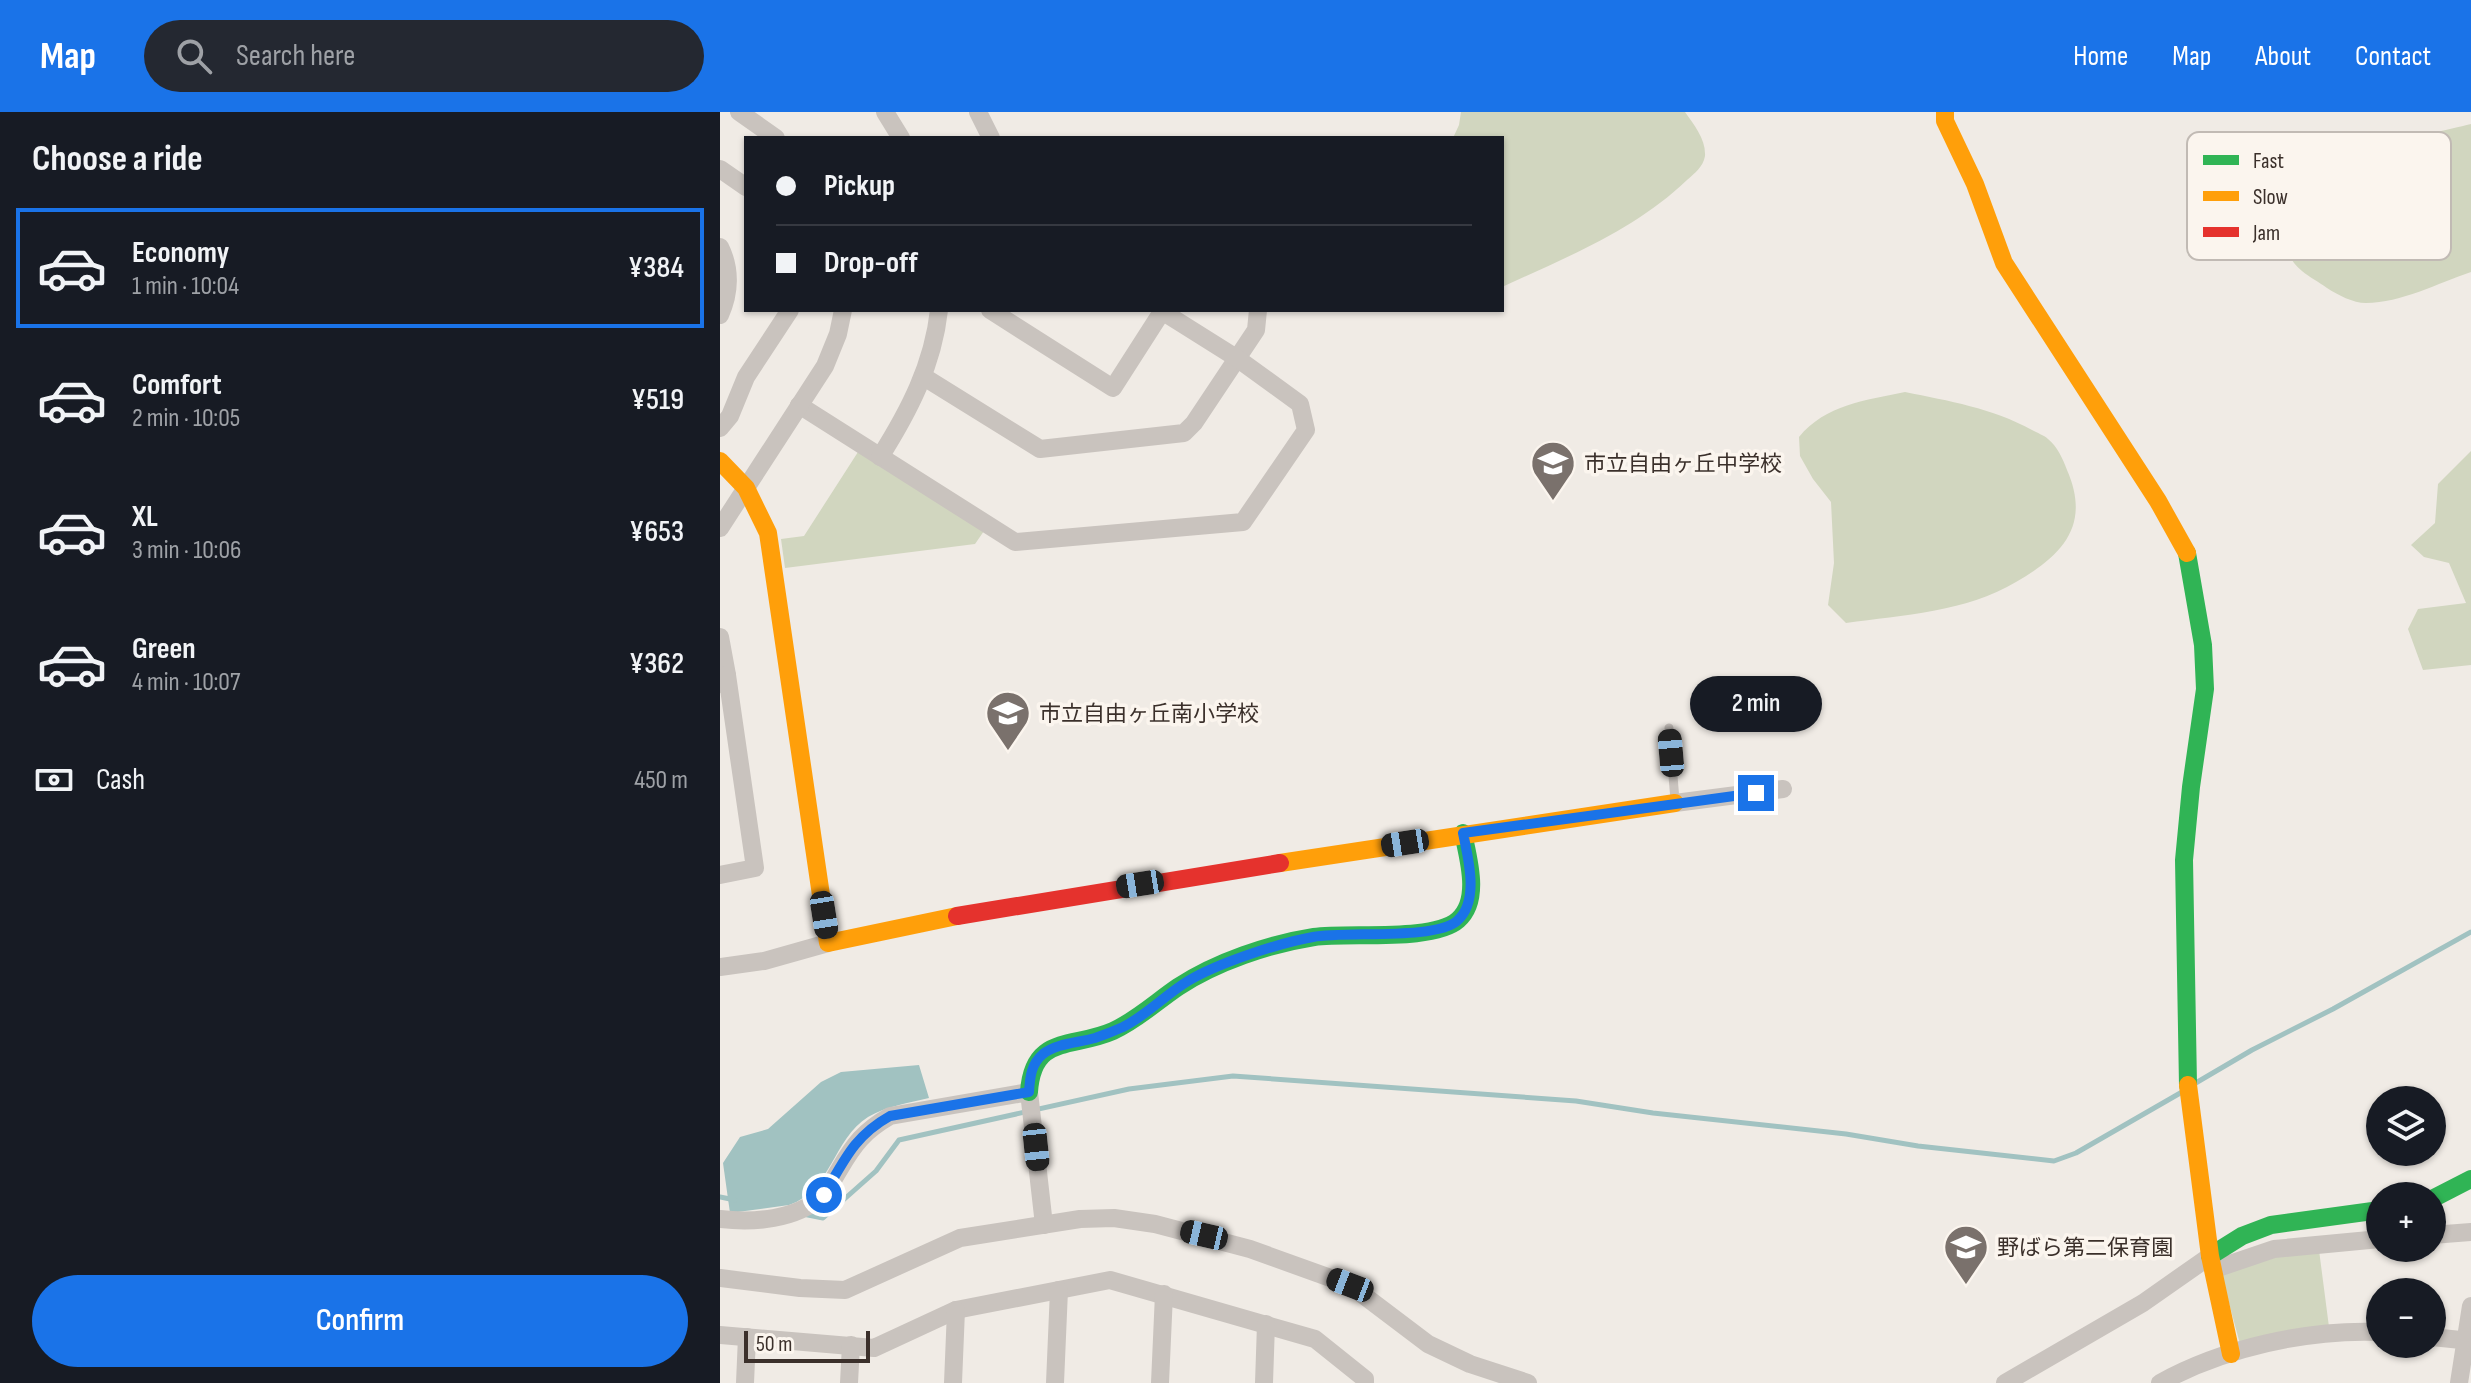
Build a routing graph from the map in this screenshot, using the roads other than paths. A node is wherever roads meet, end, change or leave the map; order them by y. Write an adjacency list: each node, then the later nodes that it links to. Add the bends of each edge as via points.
1 (739, 112): 5 (street)
2 (885, 112): 6 (street)
3 (978, 112): 7 (street)
4 (1945, 112): 45 (street, via 2004,263 2187,554 2205,689 2184,860 2187,1077)
5 (773, 136)
6 (900, 136)
7 (990, 136)
8 (720, 169): 9 (street)
9 (744, 186)
10 (720, 247): 18 (street, via 728,292)
11 (789, 312): 22 (street)
12 (843, 312): 21 (street, via 825,366)
13 (939, 312): 20 (street)
14 (993, 312): 15 (street, via 1113,388)
15 (1160, 312)
16 (1164, 312): 19 (street)
17 (1258, 312): 19 (street, via 1256,330)
18 (720, 315)
19 (1238, 359): 20 (street, via 1184,433 1040,449); 23 (street, via 1300,404 1306,430 1243,522 1015,542)
20 (924, 377): 23 (street)
21 (799, 405): 23 (street); 25 (street)
22 (720, 428)
23 (880, 457)
24 (720, 461): 25 (street)
25 (746, 488): 26 (street); 34 (street, via 768,533)
26 (720, 528)
27 (720, 637): 28 (street)
28 (723, 681): 33 (street, via 755,868)
29 (1669, 728): 31 (lane)
30 (1783, 789): 31 (street)
31 (1675, 803): 32 (street)
32 (1463, 833): 34 (street, via 1018,903); 36 (street, via 1469,896 1456,921 1436,931 1316,936 1209,972 1122,1027 1044,1053 1034,1064)
33 (720, 875)
34 (828, 943): 35 (street)
35 (720, 967)
36 (1029, 1092): 40 (street, via 890,1116 870,1127 824,1195 808,1206 778,1217); 41 (street)
37 (2471, 1179): 38 (street)
38 (2446, 1192)
39 (2366, 1212): 45 (street, via 2271,1225 2242,1236)
40 (720, 1219)
41 (1044, 1225): 46 (street, via 960,1238 845,1290); 59 (street, via 1114,1218 1250,1249 1350,1285 1428,1344)
42 (2471, 1232): 43 (street)
43 (2446, 1234)
44 (2366, 1240): 45 (street, via 2274,1249)
45 (2213, 1262): 58 (street); 69 (street)
46 (720, 1278)
47 (1059, 1290): 48 (street, via 1110,1280); 50 (street); 63 (street)
48 (1164, 1294): 51 (street); 64 (street)
49 (2471, 1306): 56 (street)
50 (956, 1310): 57 (street, via 874,1348); 62 (street)
51 (1266, 1324): 65 (street); 66 (street, via 1315,1339)
52 (2366, 1333): 58 (street, via 2296,1337)
53 (720, 1335): 54 (street)
54 (747, 1337): 57 (street); 60 (street)
55 (2446, 1339): 56 (street)
56 (2468, 1341): 71 (street)
57 (851, 1345): 61 (street)
58 (2231, 1354): 70 (street)
59 (1470, 1364): 67 (street); 68 (street)
60 (745, 1383)
61 (849, 1383)
62 (953, 1383)
63 (1055, 1383)
64 (1160, 1383)
65 (1264, 1383)
66 (1365, 1383)
67 (1469, 1383)
68 (1528, 1383)
69 (2005, 1383)
70 (2160, 1383)
71 (2459, 1383)

